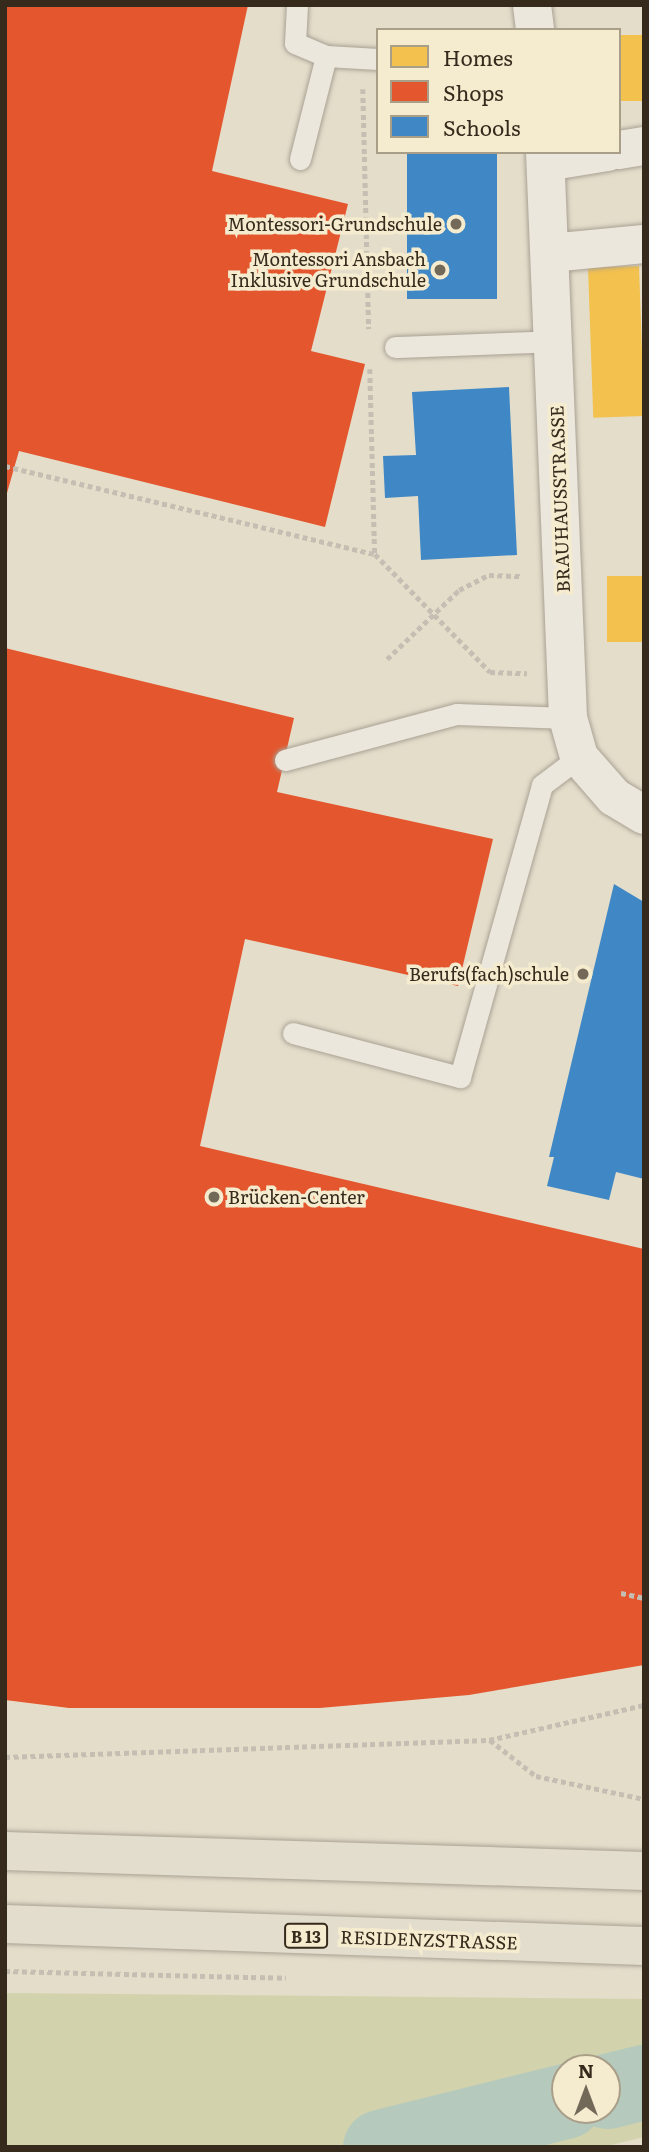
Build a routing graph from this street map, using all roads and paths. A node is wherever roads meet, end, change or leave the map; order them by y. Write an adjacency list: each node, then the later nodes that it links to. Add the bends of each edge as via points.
1 (297, 5): 4 (lane, via 295,43)
2 (532, 5): 3 (main road)
3 (535, 28)
4 (326, 56): 5 (lane); 10 (lane)
5 (370, 60): 13 (path)
6 (644, 146): 7 (main road)
7 (621, 150)
8 (583, 154): 9 (main road)
9 (546, 157): 12 (main road, BRAUHAUSSTRASSE)
10 (300, 159)
11 (644, 244): 12 (main road)
12 (550, 253): 14 (main road, BRAUHAUSSTRASSE)
13 (369, 334)
14 (555, 341): 15 (lane); 23 (main road, BRAUHAUSSTRASSE)
15 (396, 347)
16 (370, 362): 18 (path)
17 (5, 466): 18 (path)
18 (375, 554): 20 (path)
19 (529, 576): 20 (path, via 489,575)
20 (432, 614): 21 (path); 22 (path, via 490,672)
21 (387, 659)
22 (527, 674)
23 (568, 718): 24 (main road, BRAUHAUSSTRASSE); 25 (lane, via 457,714)
24 (579, 757): 26 (main road, BRAUHAUSSTRASSE, via 614,797); 27 (lane, via 542,785 460,1077)
25 (285, 760)
26 (644, 814)
27 (293, 1033)
28 (621, 1593): 29 (path)
29 (644, 1598)
30 (644, 1705): 31 (path)
31 (489, 1740): 32 (path); 33 (path, via 536,1776)
32 (5, 1757)
33 (644, 1799)
34 (5, 1851): 35 (main road)
35 (644, 1871)
36 (5, 1924): 37 (main road, RESIDENZSTRASSE / B 13)
37 (644, 1946)

